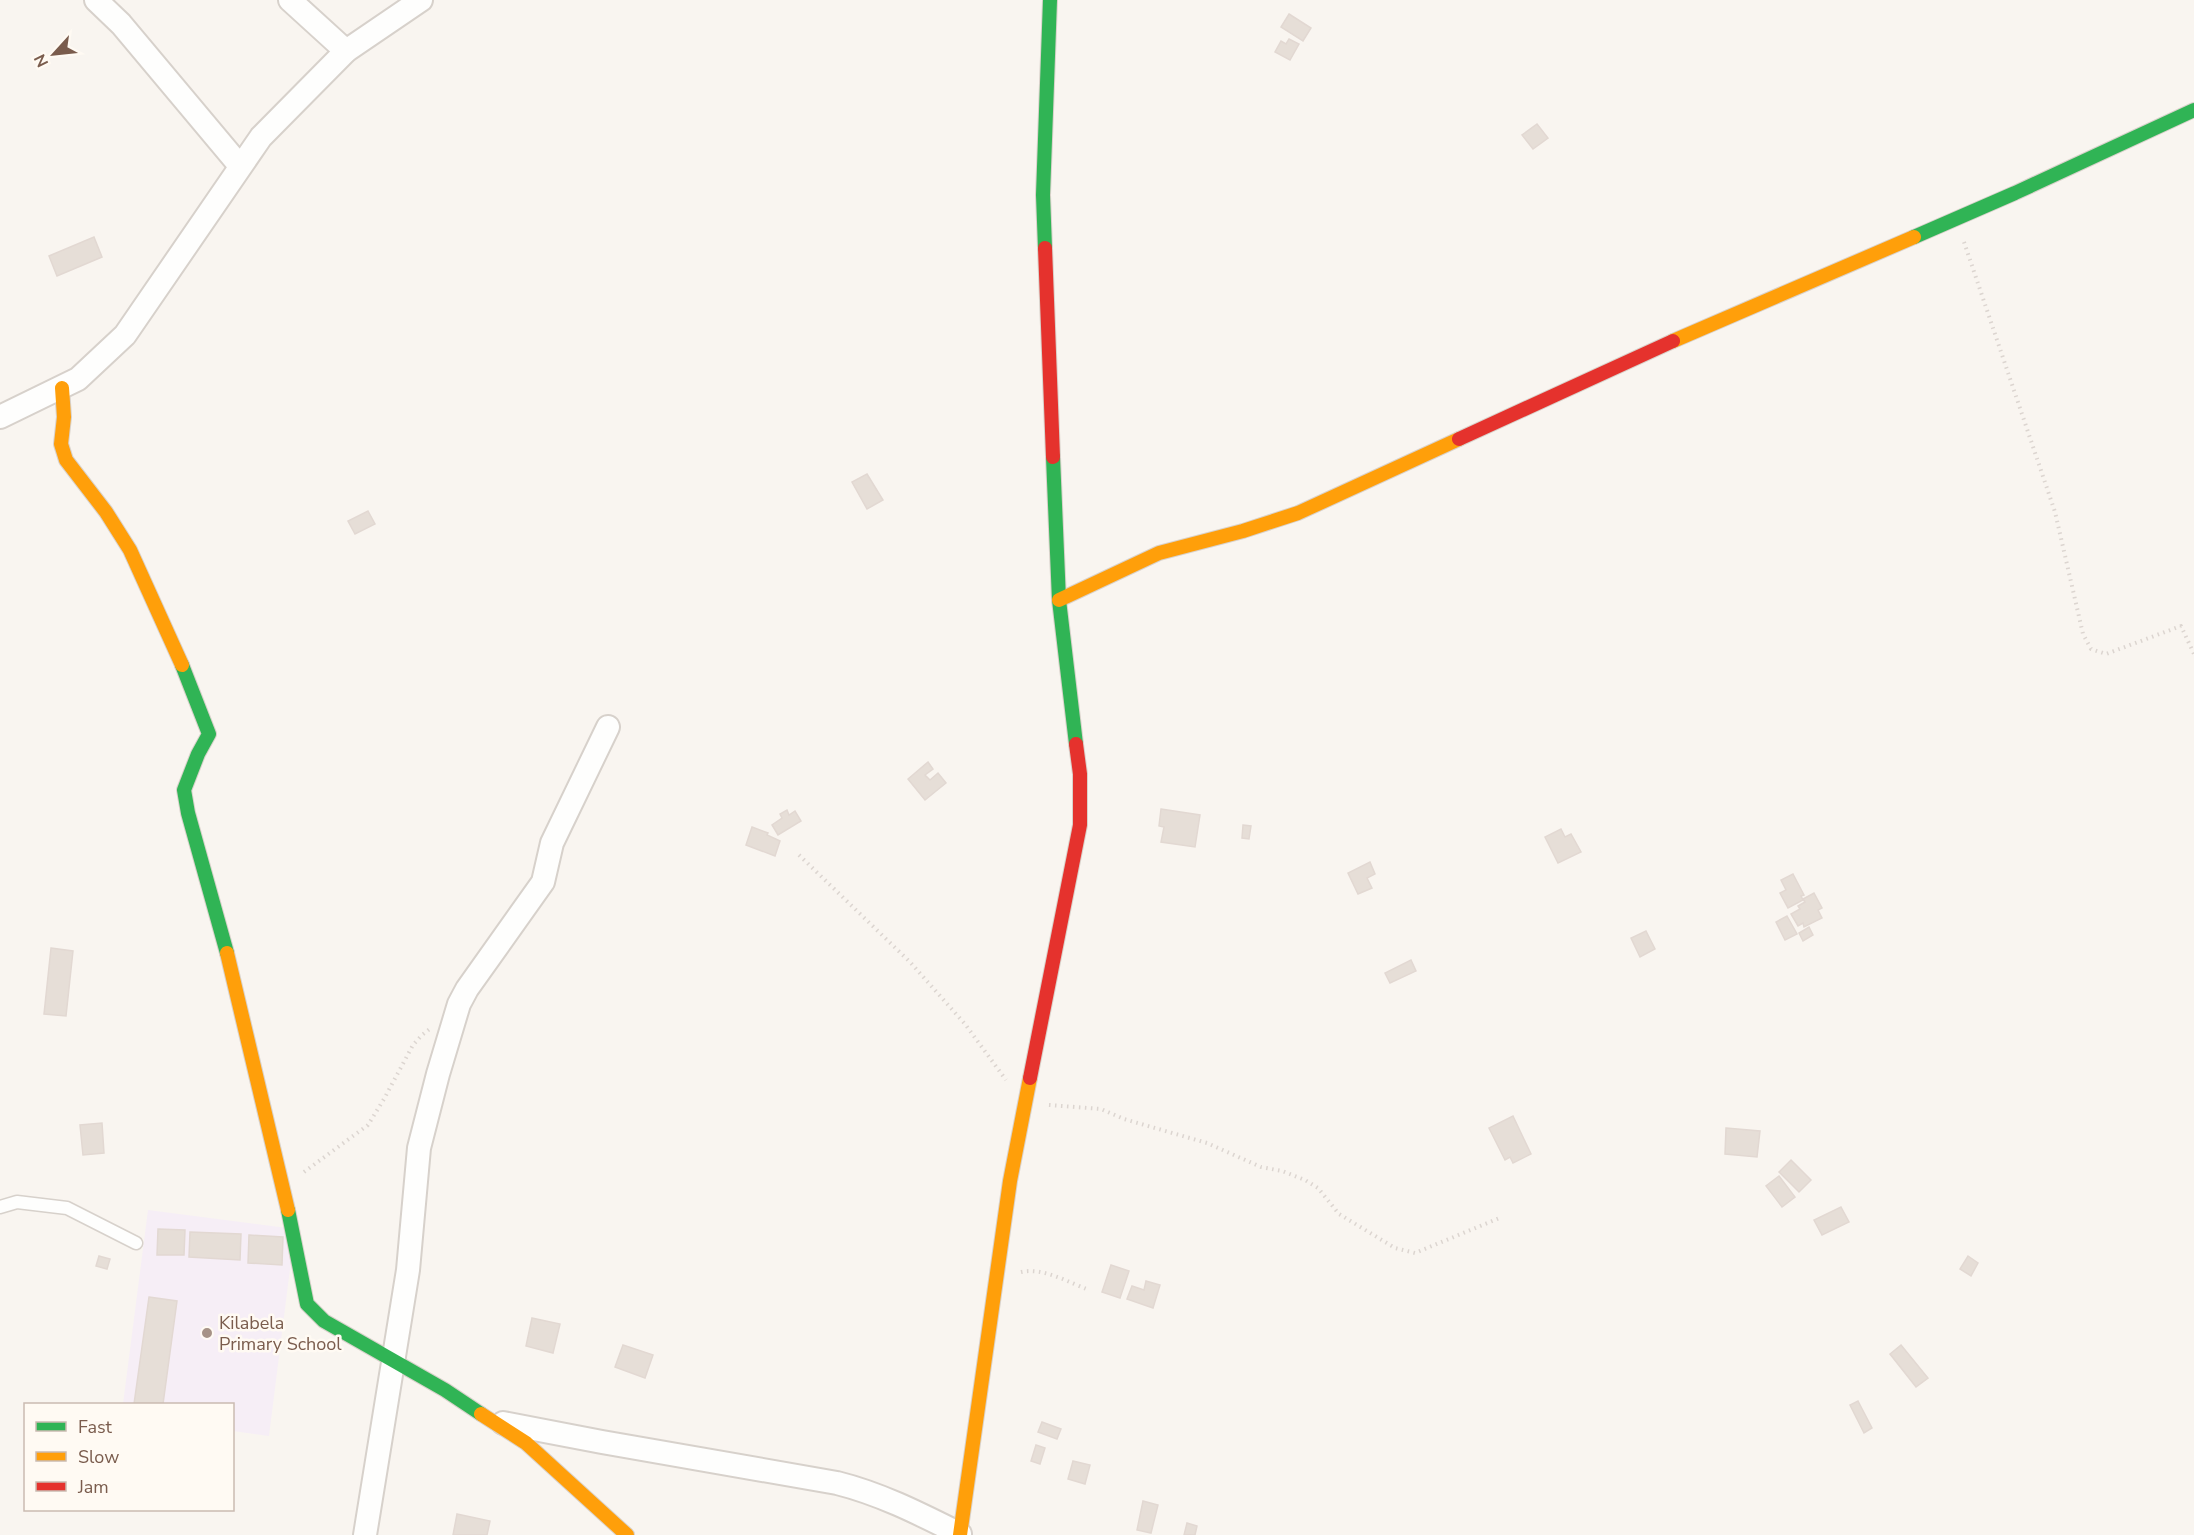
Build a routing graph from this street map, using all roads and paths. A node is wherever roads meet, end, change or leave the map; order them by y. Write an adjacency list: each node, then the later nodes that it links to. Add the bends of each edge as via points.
1 (96, 0): 7 (street, via 121,24)
2 (290, 0): 5 (street)
3 (421, 0): 5 (street)
4 (1050, 0): 11 (street, via 1043,195)
5 (346, 51): 7 (street, via 261,137)
6 (2194, 110): 8 (street)
7 (240, 166): 9 (street, via 125,334 78,379)
8 (1956, 218): 11 (street, via 1647,352 1298,513 1160,553); 12 (path, via 2055,512 2083,634 2091,649 2106,654 2181,626)
9 (62, 388): 10 (street); 17 (street, via 61,444 66,460 130,550 209,734 184,790)
10 (0, 417)
11 (1059, 600): 16 (street, via 1080,774 1080,825)
12 (2194, 654)
13 (608, 727): 23 (street, via 552,843 543,882 459,1004 419,1148)
14 (799, 855): 16 (path, via 910,962)
15 (435, 1026): 17 (path, via 412,1045 368,1125)
16 (1025, 1104): 19 (path, via 1101,1109 1207,1143 1261,1167 1282,1171 1318,1188 1339,1214 1395,1248 1415,1253); 21 (street, via 1010,1181)
17 (284, 1188): 23 (street, via 308,1305 324,1321)
18 (0, 1207): 20 (lane, via 16,1202 67,1208)
19 (1502, 1217)
20 (136, 1243)
21 (998, 1278): 22 (path, via 1027,1271 1043,1273); 25 (street)
22 (1089, 1290)
23 (395, 1360): 24 (street); 26 (street)
24 (492, 1421): 25 (street, via 837,1483 896,1502); 27 (street, via 526,1443)
25 (960, 1534)
26 (365, 1535)
27 (627, 1535)

